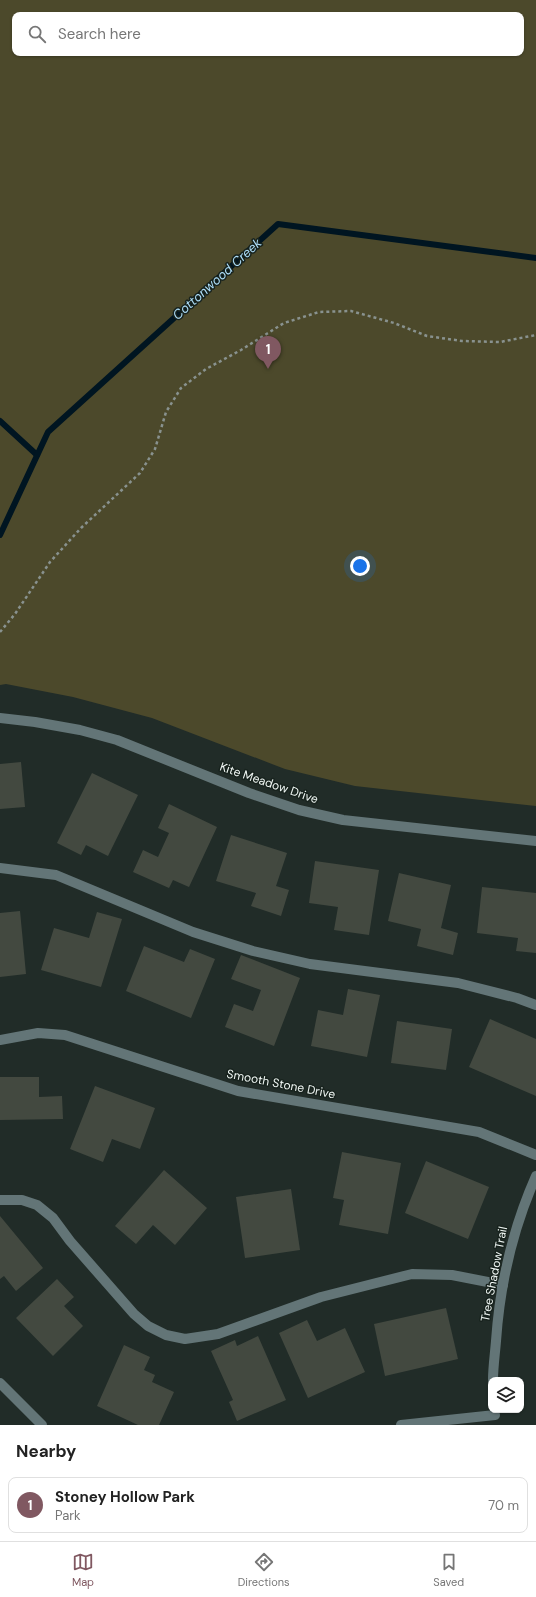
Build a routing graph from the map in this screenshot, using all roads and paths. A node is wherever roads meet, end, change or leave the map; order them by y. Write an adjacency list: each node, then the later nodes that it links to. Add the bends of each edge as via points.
1 (536, 335): 2 (path, via 500,342 462,341 427,336 394,323 351,311 319,312 284,323 206,369 181,388 166,412 155,449 140,473 81,528 50,562)
2 (0, 632)
3 (0, 718): 4 (street, Kite Meadow Drive, via 80,730 117,740 249,793 299,810 342,820)
4 (536, 841)
5 (0, 868): 6 (street, via 56,875 193,932 252,951 310,964 458,983)
6 (536, 1005)
7 (0, 1040): 8 (street, Smooth Stone Drive, via 38,1033 65,1035 238,1091 480,1132)
8 (536, 1155)
9 (536, 1176): 11 (street, Tree Shadow Trail, via 522,1208 512,1241)
10 (0, 1200): 11 (street, via 22,1200 37,1205 53,1218 116,1295 139,1318 166,1335 185,1339 218,1334 321,1297 412,1274 452,1275)
11 (503, 1285): 12 (street, Tree Shadow Trail, via 497,1318)
12 (493, 1377)
13 (0, 1383): 16 (street)
14 (488, 1413): 17 (street)
15 (495, 1413): 18 (street)
16 (42, 1425)
17 (401, 1425)
18 (496, 1425)

